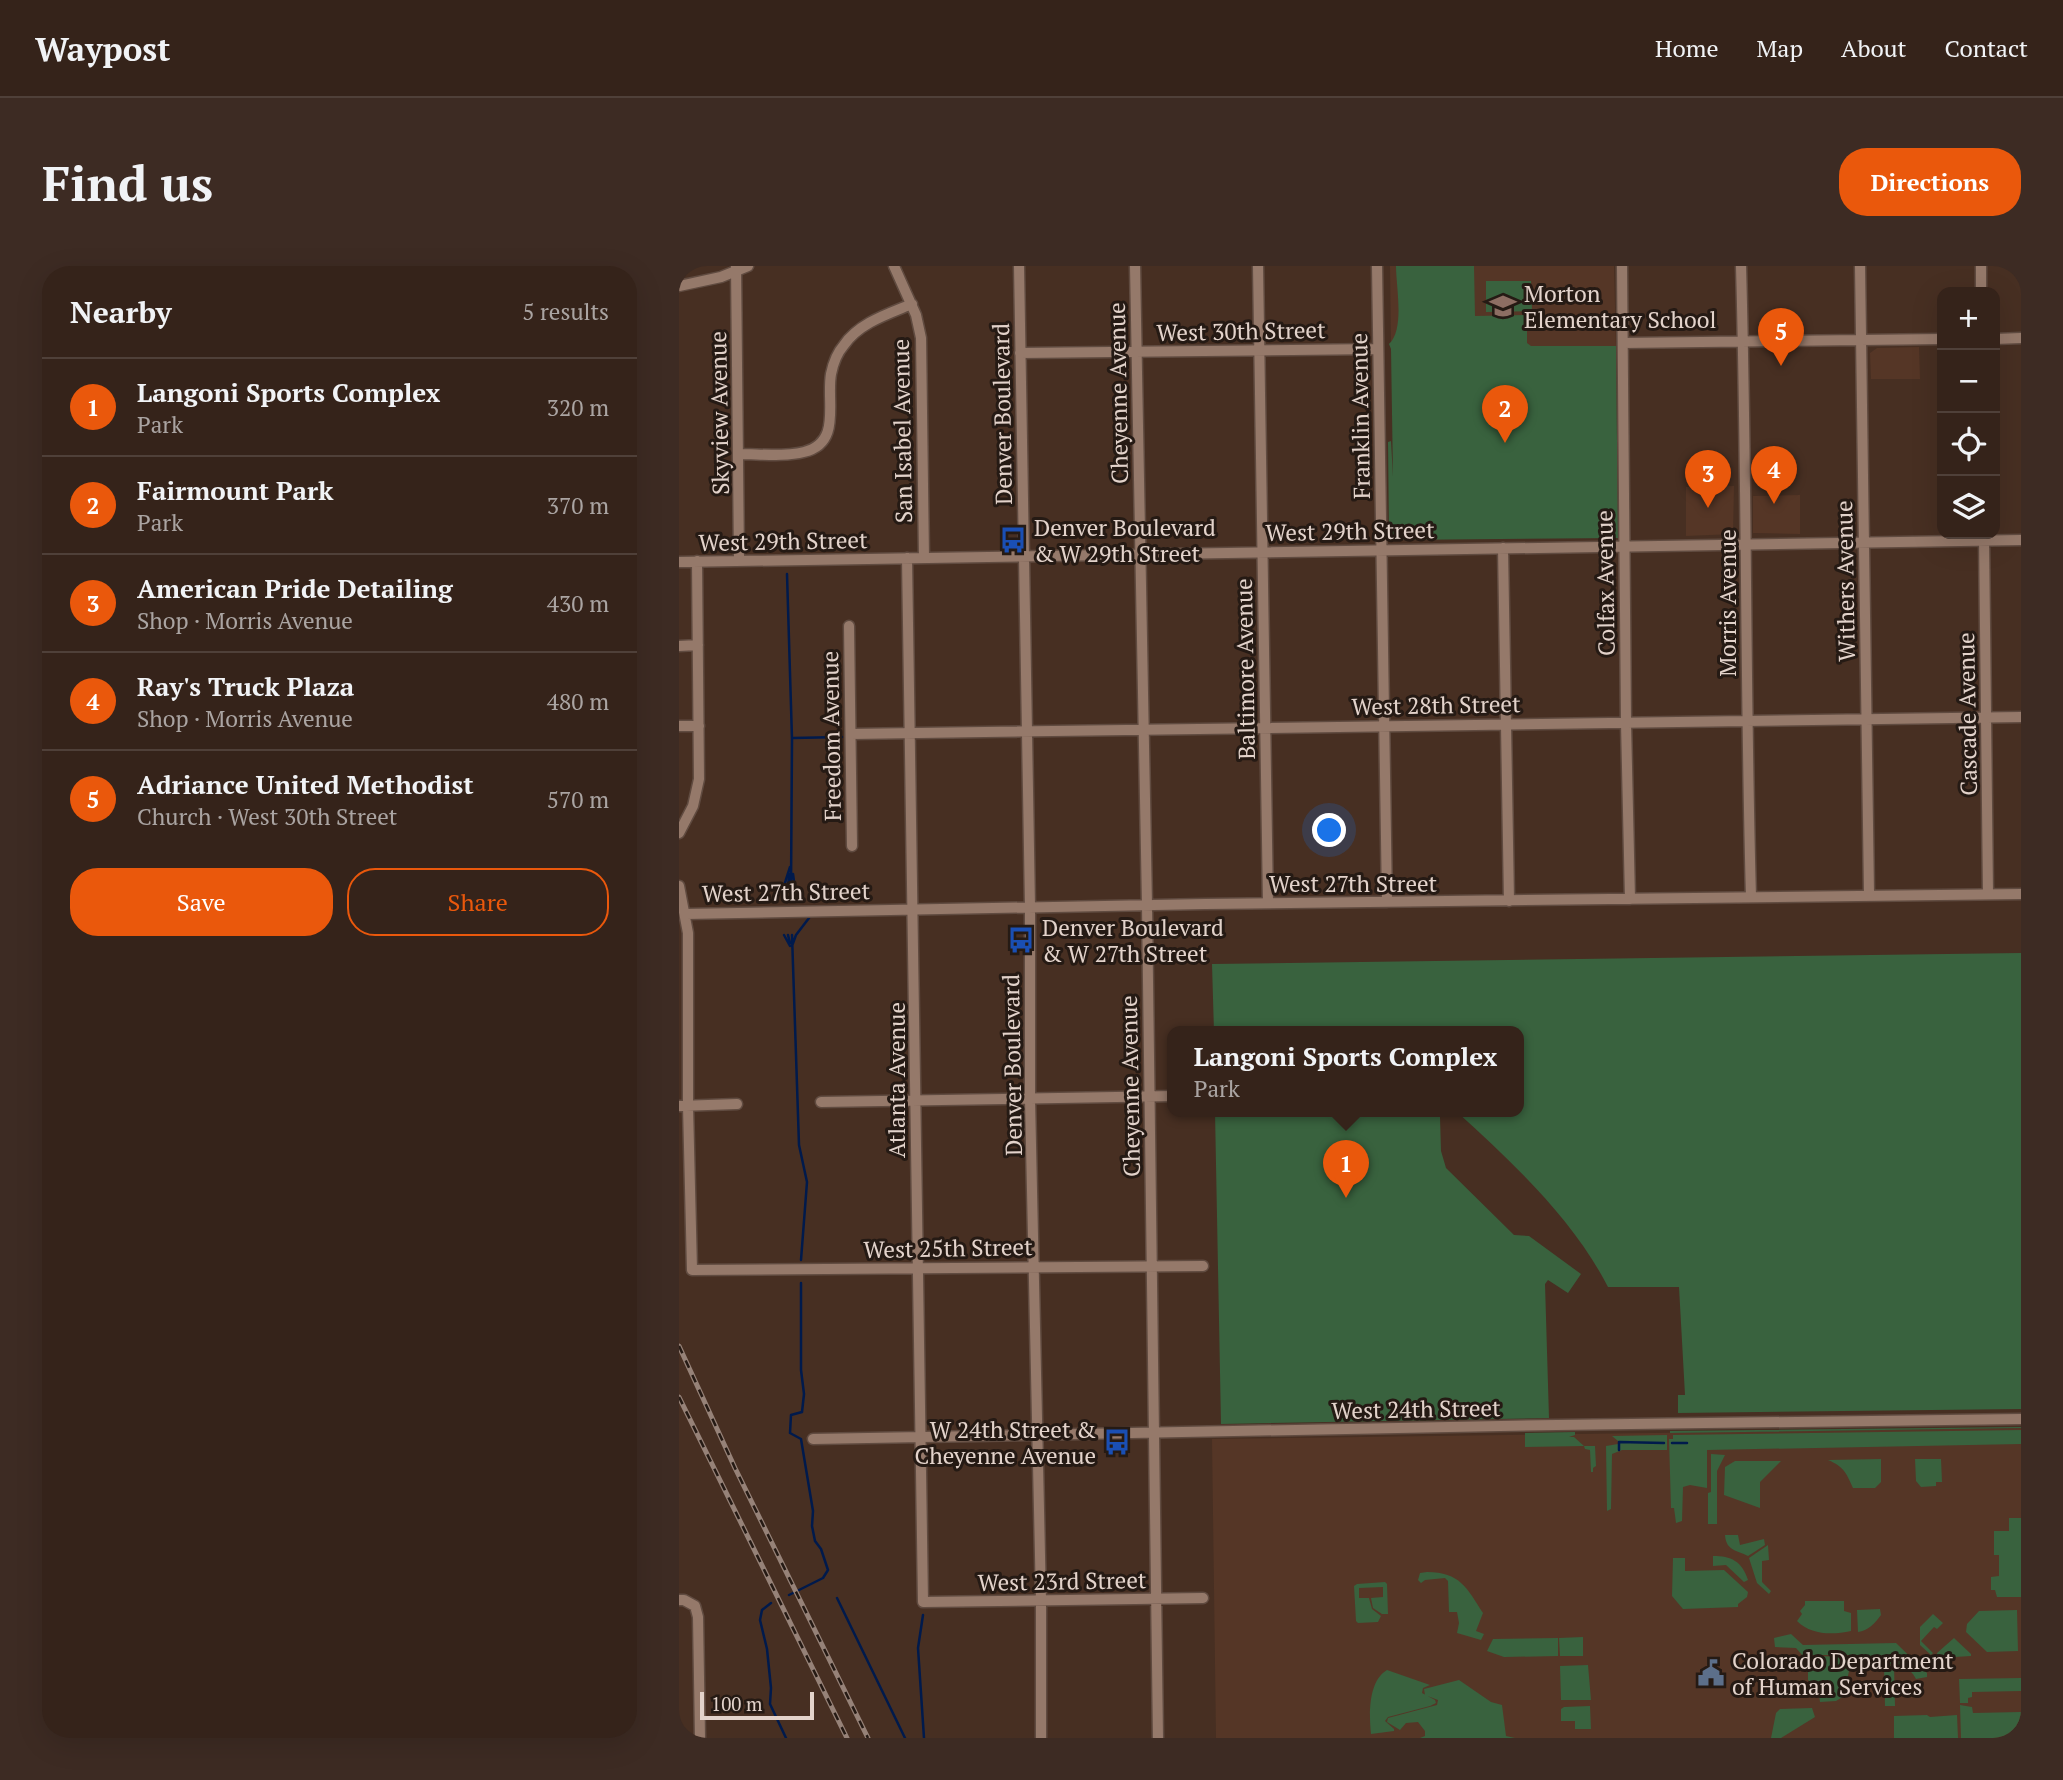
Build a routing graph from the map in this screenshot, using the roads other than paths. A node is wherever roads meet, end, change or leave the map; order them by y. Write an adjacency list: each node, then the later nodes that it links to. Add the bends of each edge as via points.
1 (748, 266): 11 (street)
2 (894, 266): 14 (street, San Isabel Avenue)
3 (1019, 266): 24 (street, Denver Boulevard)
4 (1135, 266): 23 (street, Cheyenne Avenue)
5 (1258, 266): 21 (street, Baltimore Avenue)
6 (1377, 266): 22 (street, Franklin Avenue)
7 (1622, 266): 20 (street, Colfax Avenue)
8 (1741, 266): 19 (street, Morris Avenue)
9 (1860, 266): 18 (street, Withers Avenue)
10 (1981, 266): 13 (street)
11 (736, 269): 12 (street); 25 (street, Skyview Avenue)
12 (679, 286)
13 (1981, 287)
14 (912, 304): 25 (street, via 863,327 838,353 831,374 830,427 822,442 798,453); 39 (street, San Isabel Avenue, via 921,338)
15 (2021, 338): 17 (street)
16 (1937, 339): 18 (street)
17 (2000, 339)
18 (1861, 340): 19 (street); 30 (street, Withers Avenue)
19 (1742, 342): 20 (street); 32 (street, Morris Avenue)
20 (1623, 343): 31 (street, Colfax Avenue)
21 (1258, 349): 22 (street, West 30th Street); 23 (street, West 30th Street); 35 (street, Baltimore Avenue)
22 (1378, 349): 34 (street, Franklin Avenue)
23 (1135, 352): 24 (street, West 30th Street); 36 (street, Cheyenne Avenue)
24 (1020, 354): 37 (street, Denver Boulevard)
25 (739, 454): 40 (street, Skyview Avenue)
26 (2000, 538): 29 (street, West 29th Street)
27 (1944, 539): 30 (street, West 29th Street)
28 (1984, 539): 47 (street, Cascade Avenue)
29 (2021, 540)
30 (1864, 543): 32 (street, West 29th Street); 48 (street, Withers Avenue)
31 (1624, 546): 32 (street, West 29th Street); 33 (street, West 29th Street); 50 (street, Colfax Avenue)
32 (1746, 546): 49 (street, Morris Avenue)
33 (1503, 548): 34 (street, West 29th Street); 51 (street)
34 (1382, 550): 35 (street, West 29th Street); 52 (street, Franklin Avenue)
35 (1263, 552): 36 (street, West 29th Street); 55 (street, Baltimore Avenue)
36 (1141, 554): 37 (street, West 29th Street); 56 (street, Cheyenne Avenue)
37 (1025, 556): 39 (street, West 29th Street); 57 (street, Denver Boulevard)
38 (907, 558): 39 (street, West 29th Street); 40 (street, West 29th Street); 58 (street, Atlanta Avenue)
39 (924, 558)
40 (739, 560): 41 (street, West 29th Street)
41 (697, 561): 42 (street, West 29th Street); 44 (street)
42 (679, 562)
43 (849, 626): 59 (street, Freedom Avenue)
44 (698, 645): 45 (street); 54 (street)
45 (679, 646)
46 (2021, 716): 47 (street, West 28th Street)
47 (1988, 717): 48 (street, West 28th Street); 64 (street, Cascade Avenue)
48 (1867, 719): 49 (street, West 28th Street); 63 (street, Withers Avenue)
49 (1746, 721): 50 (street, West 28th Street); 66 (street, Morris Avenue)
50 (1626, 723): 51 (street, West 28th Street); 67 (street, Colfax Avenue)
51 (1506, 724): 52 (street, West 28th Street); 68 (street)
52 (1385, 725): 55 (street, West 28th Street); 69 (street, Franklin Avenue)
53 (679, 726): 54 (street)
54 (699, 726): 60 (street, via 698,792)
55 (1265, 727): 56 (street, West 28th Street); 70 (street, Baltimore Avenue)
56 (1144, 729): 57 (street, West 28th Street); 71 (street, Cheyenne Avenue)
57 (1027, 731): 58 (street, West 28th Street); 72 (street, Denver Boulevard)
58 (910, 733): 59 (street, West 28th Street); 73 (street, Atlanta Avenue)
59 (851, 734): 61 (street, Freedom Avenue)
60 (679, 833)
61 (852, 846)
62 (679, 886): 74 (street)
63 (1869, 894): 64 (street, West 27th Street); 66 (street, West 27th Street)
64 (1988, 894): 65 (street, West 27th Street)
65 (2021, 894)
66 (1751, 897): 67 (street, West 27th Street)
67 (1630, 899): 68 (street, West 27th Street)
68 (1509, 901): 69 (street, West 27th Street)
69 (1387, 902): 70 (street, West 27th Street)
70 (1268, 903): 71 (street, West 27th Street)
71 (1147, 905): 72 (street, West 27th Street); 75 (street, Cheyenne Avenue)
72 (1030, 907): 73 (street, West 27th Street); 77 (street, Denver Boulevard)
73 (913, 909): 74 (street, West 27th Street); 78 (street, Atlanta Avenue)
74 (686, 914): 81 (street)
75 (1149, 1096): 76 (street); 77 (street); 83 (street, Cheyenne Avenue)
76 (1167, 1096)
77 (1030, 1099): 78 (street); 82 (street, Denver Boulevard)
78 (916, 1100): 79 (street); 85 (street, Atlanta Avenue)
79 (821, 1102)
80 (737, 1104): 81 (street)
81 (683, 1106): 85 (street, West 25th Street, via 692,1270)
82 (1035, 1266): 83 (street, West 25th Street); 85 (street, West 25th Street); 88 (street, Denver Boulevard)
83 (1152, 1266): 84 (street, West 25th Street); 87 (street, Cheyenne Avenue)
84 (1203, 1266)
85 (917, 1268): 89 (street, Atlanta Avenue)
86 (2021, 1419): 87 (street, West 24th Street)
87 (1154, 1434): 88 (street, West 24th Street); 91 (street, Cheyenne Avenue)
88 (1038, 1436): 89 (street, West 24th Street); 94 (street, Denver Boulevard)
89 (922, 1437): 90 (street, West 24th Street); 95 (street, Atlanta Avenue)
90 (813, 1440)
91 (1155, 1598): 92 (street, West 23rd Street); 94 (street, West 23rd Street); 98 (street, Cheyenne Avenue)
92 (1203, 1598)
93 (679, 1600): 96 (street, via 695,1606 698,1617)
94 (1041, 1601): 95 (street, West 23rd Street); 97 (street, Denver Boulevard)
95 (923, 1602)
96 (700, 1738)
97 (1041, 1738)
98 (1158, 1738)

